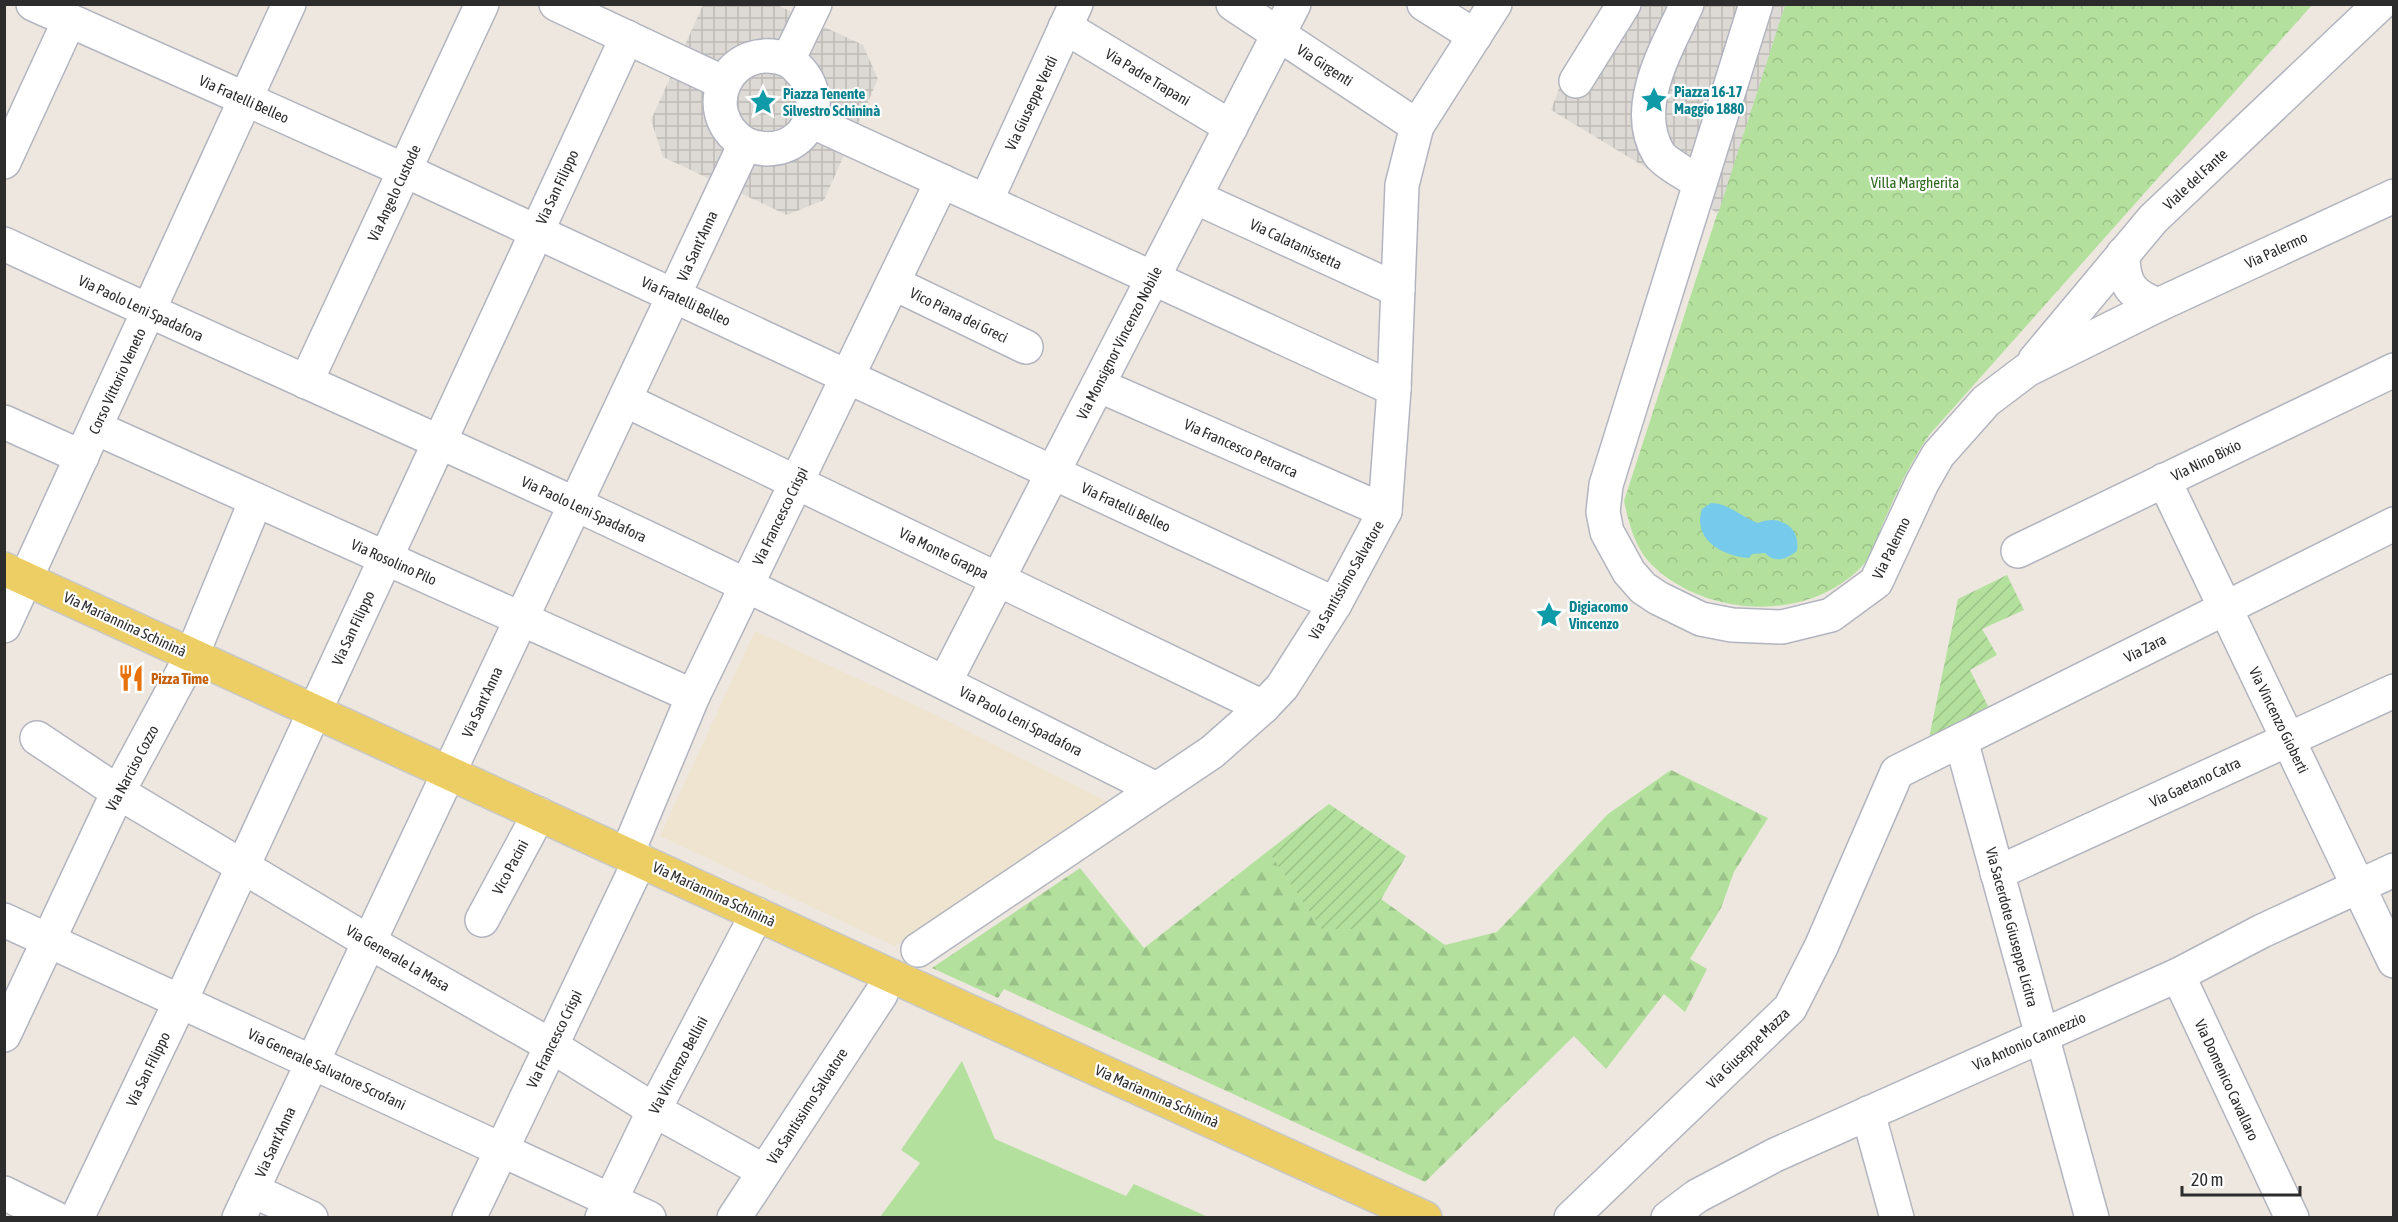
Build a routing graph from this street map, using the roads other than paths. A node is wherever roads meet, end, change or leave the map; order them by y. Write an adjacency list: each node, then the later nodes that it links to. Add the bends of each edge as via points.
1 (33, 4): 15 (street, Via Fratelli Belleo)
2 (289, 4): 22 (street, Corso Vittorio Veneto)
3 (482, 4): 28 (street, Via Angelo Custode)
4 (556, 4): 18 (street)
5 (1233, 4): 16 (street, Via Girgenti)
6 (1294, 4): 16 (street, Via Monsignor Vincenzo Nobile)
7 (1424, 4): 17 (street)
8 (1495, 4): 17 (street, Via Santissimo Salvatore)
9 (1624, 4): 20 (street)
10 (1687, 4): 30 (street, via 1659,67 1649,104 1651,135 1660,156)
11 (1756, 4): 30 (street, Via Palermo)
12 (2380, 4): 36 (street, Viale del Fante, via 2153,219)
13 (812, 12): 19 (street)
14 (1071, 16): 25 (street, Via Padre Trapani); 33 (street, Via Giuseppe Verdi)
15 (69, 21): 22 (street, Via Fratelli Belleo); 27 (street)
16 (1278, 35): 24 (street, Via Girgenti); 25 (street, Via Monsignor Vincenzo Nobile)
17 (1475, 36): 24 (street, Via Santissimo Salvatore)
18 (627, 37): 21 (street); 34 (street, Via San Filippo)
19 (788, 60): 21 (street, via 772,55 750,59 736,66); 23 (street, via 808,78 814,103)
20 (1576, 81)
21 (724, 83): 26 (street, via 720,112 728,129)
22 (246, 100): 28 (street, Via Fratelli Belleo); 42 (street, Corso Vittorio Veneto)
23 (811, 121): 26 (street, via 801,136 779,148 766,150); 29 (street)
24 (1417, 126): 39 (street, Via Santissimo Salvatore, via 1402,186)
25 (1231, 127): 32 (street, Via Monsignor Vincenzo Nobile)
26 (745, 144): 40 (street, Via Sant'Anna)
27 (4, 162)
28 (404, 170): 34 (street, Via Fratelli Belleo); 47 (street, Via Angelo Custode)
29 (942, 181): 33 (street); 38 (street, Via Francesco Crispi)
30 (1698, 190): 44 (street, Via Palermo, via 1606,486 1603,512 1607,532 1629,572 1643,588 1675,608 1701,619 1757,627 1782,627 1831,615 1876,582 1938,455 1986,401)
31 (2394, 196): 41 (street, Via Palermo)
32 (1195, 197): 37 (street, Via Monsignor Vincenzo Nobile); 39 (street, Via Calatanissetta)
33 (986, 201): 37 (street)
34 (537, 232): 40 (street, Via Fratelli Belleo); 53 (street, Via San Filippo)
35 (4, 244): 42 (street, Via Paolo Leni Spadafora)
36 (2123, 254): 41 (street, via 2123,272 2130,288 2142,300); 44 (street, Viale del Fante)
37 (1153, 279): 48 (street, Via Monsignor Vincenzo Nobile); 49 (street)
38 (893, 283): 43 (street, Vico Piana dei Greci); 46 (street, Via Francesco Crispi)
39 (1398, 290): 49 (street, Via Santissimo Salvatore)
40 (674, 296): 46 (street, Via Fratelli Belleo); 50 (street, Via Sant'Anna)
41 (2158, 305): 44 (street, Via Palermo)
42 (148, 312): 47 (street, Via Paolo Leni Spadafora); 52 (street, Corso Vittorio Veneto)
43 (1026, 347)
44 (2027, 370)
45 (2394, 370): 56 (street, Via Nino Bixio)
46 (848, 377): 55 (street, Via Fratelli Belleo); 57 (street, Via Francesco Crispi)
47 (306, 382): 53 (street, Via Paolo Leni Spadafora)
48 (1098, 386): 55 (street, Via Monsignor Vincenzo Nobile); 60 (street, Via Francesco Petrarca)
49 (1394, 389): 60 (street, Via Santissimo Salvatore)
50 (625, 400): 57 (street, Via Monte Grappa); 59 (street, Via Sant'Anna)
51 (4, 422): 54 (street)
52 (96, 428): 54 (street, Corso Vittorio Veneto); 58 (street, Via Rosolino Pilo)
53 (438, 443): 59 (street, Via Paolo Leni Spadafora); 63 (street, Via San Filippo)
54 (82, 457): 64 (street, Corso Vittorio Veneto)
55 (1053, 472): 65 (street, Via Monsignor Vincenzo Nobile); 67 (street, Via Fratelli Belleo)
56 (2164, 480): 62 (street, Via Nino Bixio); 68 (street, Via Vincenzo Gioberti)
57 (797, 482): 65 (street, Via Monte Grappa); 66 (street, Via Francesco Crispi)
58 (256, 500): 63 (street, Via Rosolino Pilo); 71 (street, Via Narciso Cozzo)
59 (575, 504): 66 (street, Via Paolo Leni Spadafora); 69 (street, Via Sant'Anna)
60 (1385, 511): 67 (street, Via Santissimo Salvatore)
61 (2394, 524): 68 (street, Via Zara)
62 (2018, 551)
63 (385, 558): 69 (street, Via Rosolino Pilo); 76 (street, Via San Filippo)
64 (15, 574): 70 (street, Corso Vittorio Veneto); 71 (main road, Via Mariannina Schininà)
65 (999, 579): 72 (street, Via Monsignor Vincenzo Nobile); 75 (street, Via Monte Grappa)
66 (746, 586): 72 (street, Via Paolo Leni Spadafora); 74 (street, Via Francesco Crispi)
67 (1335, 604): 75 (street, Via Santissimo Salvatore, via 1282,687)
68 (2226, 608): 78 (street, Via Zara); 79 (street, Via Vincenzo Gioberti)
69 (522, 619): 74 (street, Via Rosolino Pilo); 81 (street, Via Sant'Anna)
70 (4, 626)
71 (192, 655): 76 (main road, Via Mariannina Schininà); 83 (street, Via Narciso Cozzo)
72 (945, 682): 82 (street, Via Paolo Leni Spadafora)
73 (2394, 691): 79 (street, Via Gaetano Catra)
74 (693, 696): 85 (street, Via Francesco Crispi)
75 (1263, 707): 82 (street, Via Santissimo Salvatore, via 1212,752)
76 (315, 711): 81 (main road, Via Mariannina Schininà); 86 (street, Via San Filippo)
77 (37, 738): 83 (street, Via Generale La Masa)
78 (1961, 740): 80 (street, Via Zara); 88 (street, Via Sacerdote Giuseppe Licitra)
79 (2289, 740): 88 (street, Via Gaetano Catra); 89 (street, Via Vincenzo Gioberti)
80 (1897, 772): 119 (street, Via Giuseppe Mazza, via 1821,947 1790,1008)
81 (449, 773): 84 (main road, Via Mariannina Schininà); 94 (street, Via Sant'Anna)
82 (1156, 789): 95 (street, Via Santissimo Salvatore)
83 (118, 792): 86 (street, Via Generale La Masa); 93 (street, Via Narciso Cozzo)
84 (539, 814): 85 (main road, Via Mariannina Schininà); 92 (street, Vico Pacini)
85 (633, 857): 90 (main road, Via Mariannina Schininà); 102 (street, Via Francesco Crispi)
86 (242, 866): 94 (street, Via Generale La Masa); 99 (street, Via San Filippo)
87 (2394, 870): 89 (street, Via Antonio Cannezzio)
88 (1997, 873): 101 (street, Via Sacerdote Giuseppe Licitra)
89 (2359, 886): 96 (street, Via Vincenzo Gioberti); 97 (street, Via Antonio Cannezzio)
90 (757, 914): 104 (street, Via Vincenzo Bellini); 118 (main road, Via Mariannina Schininà)
91 (4, 920): 93 (street, Via Generale Salvatore Scrofani)
92 (482, 920)
93 (49, 940): 99 (street, Via Generale Salvatore Scrofani); 100 (street, Via Narciso Cozzo)
94 (369, 942): 102 (street, Via Generale La Masa); 103 (street, Via Sant'Anna)
95 (918, 950)
96 (2394, 961)
97 (2178, 975): 101 (street, Via Antonio Cannezzio); 123 (street, Via Domenico Cavallaro)
98 (881, 994): 107 (street, Via Santissimo Salvatore)
99 (180, 1002): 103 (street, Via Generale Salvatore Scrofani); 113 (street, Via San Filippo)
100 (4, 1035)
101 (2042, 1035): 105 (street, Via Antonio Cannezzio); 122 (street, Via Sacerdote Giuseppe Licitra)
102 (550, 1045): 104 (street, Via Generale La Masa); 106 (street, Via Francesco Crispi)
103 (312, 1063): 106 (street, Via Generale Salvatore Scrofani); 109 (street, Via Sant'Anna)
104 (654, 1110): 107 (street, Via Generale La Masa); 111 (street, Via Vincenzo Bellini)
105 (1868, 1113): 110 (street, Via Antonio Cannezzio, via 1775,1155); 121 (street)
106 (501, 1149): 111 (street, Via Generale Salvatore Scrofani); 115 (street, Via Francesco Crispi)
107 (764, 1171): 117 (street, Via Santissimo Salvatore)
108 (4, 1193): 112 (street)
109 (246, 1204): 114 (street)
110 (1700, 1207): 120 (street, Via Antonio Cannezzio)
111 (607, 1209): 116 (street, Via Generale Salvatore Scrofani)
112 (55, 1218)
113 (77, 1218)
114 (311, 1218)
115 (469, 1218)
116 (650, 1218)
117 (734, 1218)
118 (1425, 1218)
119 (1571, 1218)
120 (1668, 1218)
121 (1898, 1218)
122 (2092, 1218)
123 (2292, 1218)

